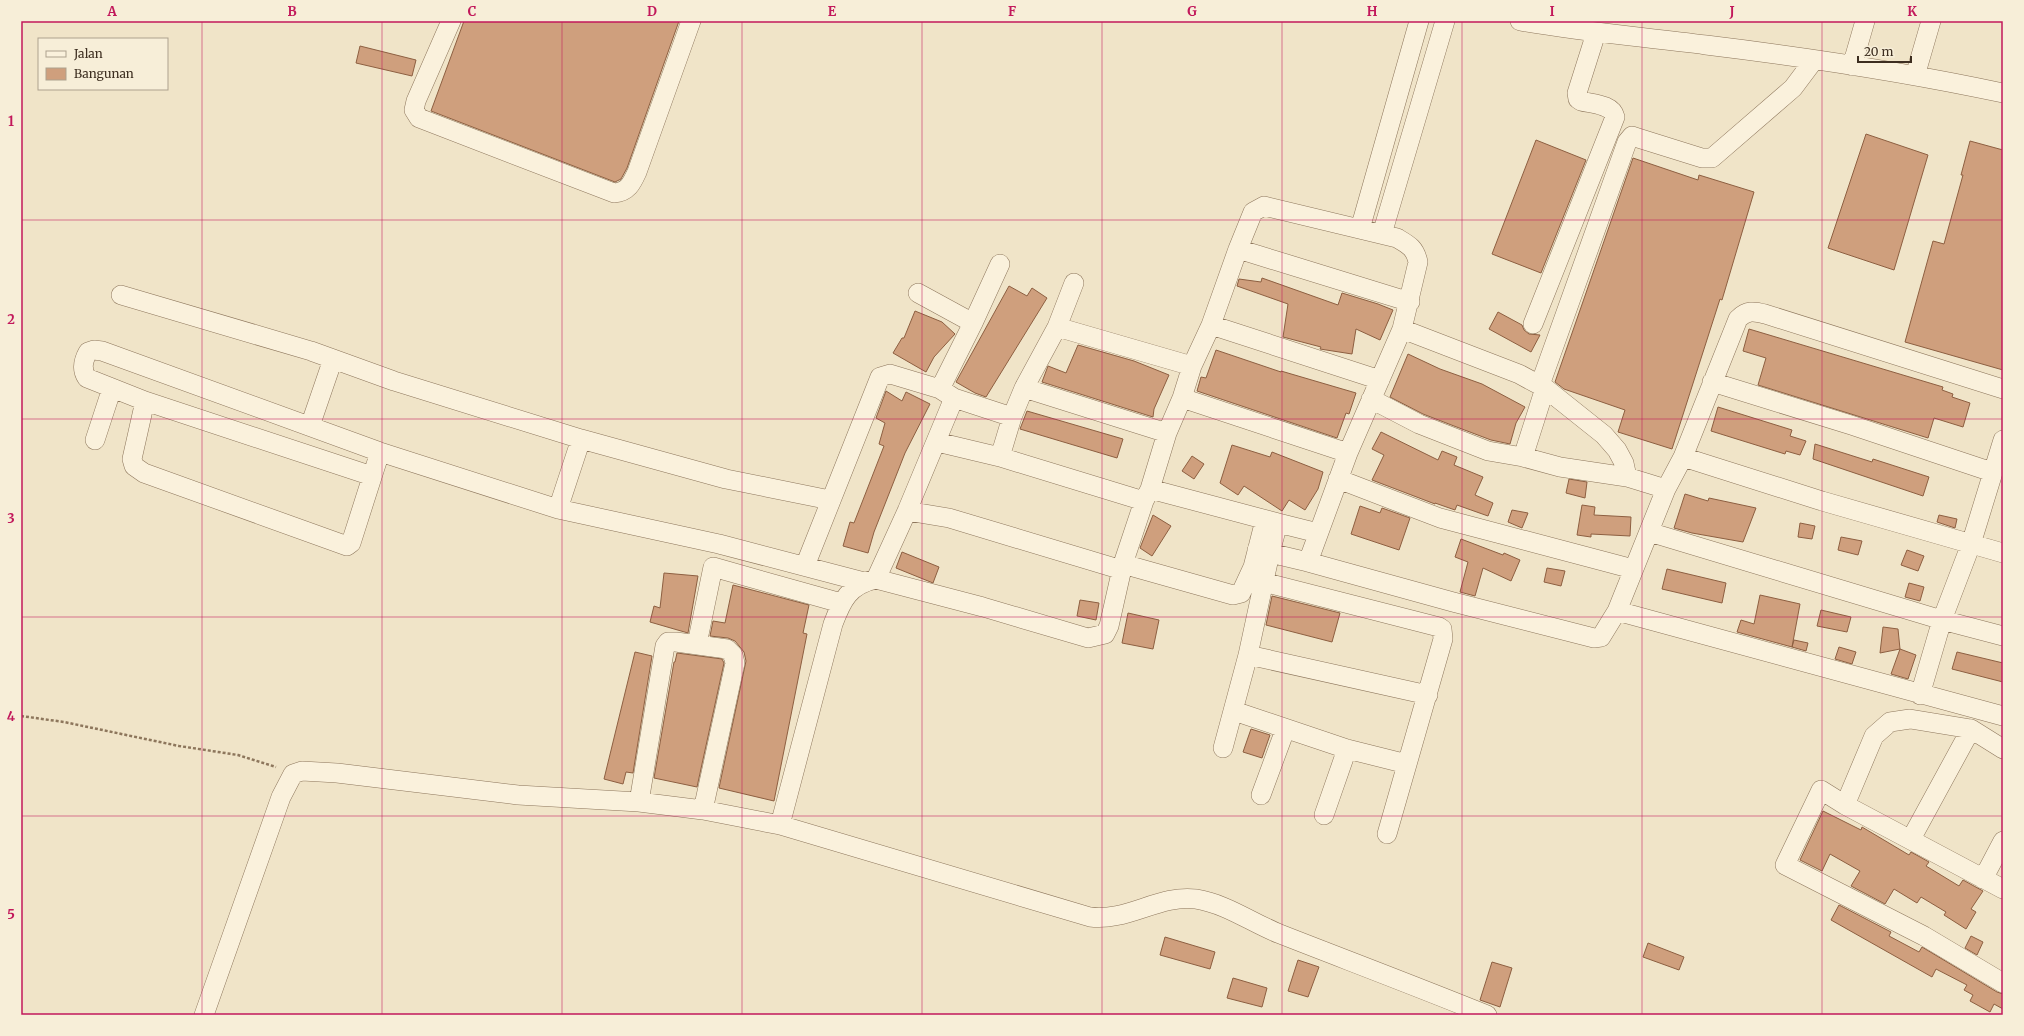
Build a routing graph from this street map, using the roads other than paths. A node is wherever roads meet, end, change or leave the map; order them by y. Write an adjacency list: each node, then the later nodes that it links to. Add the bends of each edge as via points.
1 (451, 21): 2 (street, via 416,101 414,110 419,118 614,193 623,192 637,172)
2 (691, 21)
3 (1419, 21): 13 (street)
4 (1444, 21): 14 (street)
5 (1520, 21): 8 (street)
6 (1864, 21): 10 (street)
7 (1931, 21): 11 (street)
8 (1596, 33): 9 (street); 24 (street, via 1577,93 1578,98 1609,108 1615,117)
9 (1814, 60): 10 (street); 32 (street, via 1793,88 1712,158 1702,158 1632,136 1627,142)
10 (1852, 66): 11 (street)
11 (1914, 76): 12 (street)
12 (2003, 93)
13 (1392, 120): 14 (street); 15 (street)
14 (1415, 127): 16 (street)
15 (1360, 229): 16 (street); 17 (street, via 1264,206 1253,212)
16 (1382, 234): 22 (street, via 1412,246 1416,253 1418,262)
17 (1238, 249): 22 (street); 25 (street)
18 (1000, 264): 23 (street)
19 (1074, 283): 26 (street)
20 (918, 293): 23 (street)
21 (121, 295): 28 (street)
22 (1410, 302): 27 (street)
23 (973, 323): 36 (street)
24 (1533, 324)
25 (1211, 325): 29 (street); 30 (street)
26 (1057, 327): 29 (street); 34 (street)
27 (1402, 329): 30 (street); 32 (street, via 1519,374)
28 (333, 359): 41 (street); 43 (street, via 402,384)
29 (1192, 366): 37 (street)
30 (1380, 380): 38 (street)
31 (1712, 382): 35 (street, via 1738,319 1744,313 1753,311); 51 (street); 52 (street)
32 (1543, 387): 50 (street); 54 (street, via 1604,435 1624,462)
33 (112, 388): 39 (street); 41 (street, via 92,380 84,373 83,365 91,350); 44 (street)
34 (1024, 388): 40 (street); 42 (street)
35 (2003, 389)
36 (947, 394): 40 (street); 46 (street); 58 (street, via 890,374 880,377)
37 (1182, 398): 42 (street); 48 (street)
38 (1371, 399): 48 (street); 50 (street, via 1419,424 1466,443 1488,451)
39 (145, 401): 53 (street); 53 (street, via 132,459 138,470 342,545 347,546 351,543)
40 (1012, 417): 49 (street)
41 (310, 426): 47 (street)
42 (1167, 433): 57 (street)
43 (581, 439): 58 (street, via 726,479); 59 (street)
44 (95, 440)
45 (2003, 440): 52 (street)
46 (937, 442): 49 (street); 60 (street)
47 (380, 452): 53 (street); 59 (street)
48 (1348, 453): 55 (street)
49 (1000, 456): 57 (street)
50 (1523, 457): 54 (street, via 1560,467)
51 (1683, 457): 56 (street); 64 (street)
52 (1992, 472): 64 (street)
53 (372, 476)
54 (1627, 477): 56 (street)
55 (1338, 479): 63 (street); 70 (street, via 1440,518)
56 (1666, 489): 62 (street)
57 (1147, 495): 61 (street); 69 (street)
58 (830, 500): 68 (street)
59 (558, 509): 68 (street, via 719,544)
60 (907, 511): 69 (street, via 949,518); 71 (street)
61 (1271, 522): 63 (street); 65 (street)
62 (1649, 532): 70 (street); 75 (street)
63 (1318, 533): 67 (street)
64 (1970, 544): 66 (street); 75 (street)
65 (1264, 552): 67 (street); 69 (street, via 1253,567 1241,593 1233,595); 72 (street)
66 (2003, 553)
67 (1308, 562): 74 (street, via 1594,638 1601,636)
68 (805, 566): 71 (street)
69 (1123, 567): 71 (street, via 1109,626 1105,634 1088,638 983,607)
70 (1633, 569): 74 (street)
71 (870, 581): 73 (street, via 849,592)
72 (1263, 582): 78 (street); 79 (street, via 1439,627 1444,633)
73 (841, 603): 77 (street, via 713,567); 94 (street, via 833,624)
74 (1617, 611): 80 (street)
75 (1942, 620): 76 (street); 80 (street)
76 (2003, 636)
77 (697, 644): 90 (street, via 668,642 665,646); 92 (street, via 727,649 733,655 735,663)
78 (1248, 654): 79 (street); 81 (street)
79 (1428, 695): 88 (street)
80 (1920, 695): 82 (street)
81 (1234, 711): 84 (street); 85 (street)
82 (2003, 716)
83 (1971, 729): 87 (street); 91 (street, via 1910,719 1890,722 1874,736); 96 (street)
84 (1285, 730): 86 (street); 89 (street)
85 (1223, 748)
86 (1347, 749): 88 (street); 93 (street)
87 (2003, 749)
88 (1407, 764): 95 (street)
89 (1261, 795)
90 (639, 802): 92 (street); 101 (street, via 518,795 337,773 302,771 293,774 281,797)
91 (1844, 805): 96 (street); 100 (street, via 1821,790 1785,864 1924,936)
92 (703, 810): 94 (street)
93 (1324, 815)
94 (780, 825): 102 (street, via 1090,917 1127,913 1182,897 1217,904 1278,933)
95 (1387, 834)
96 (1911, 839): 98 (street)
97 (2003, 841): 98 (street)
98 (1983, 879): 99 (street)
99 (2003, 889)
100 (2003, 983)
101 (204, 1015)
102 (1487, 1015)

